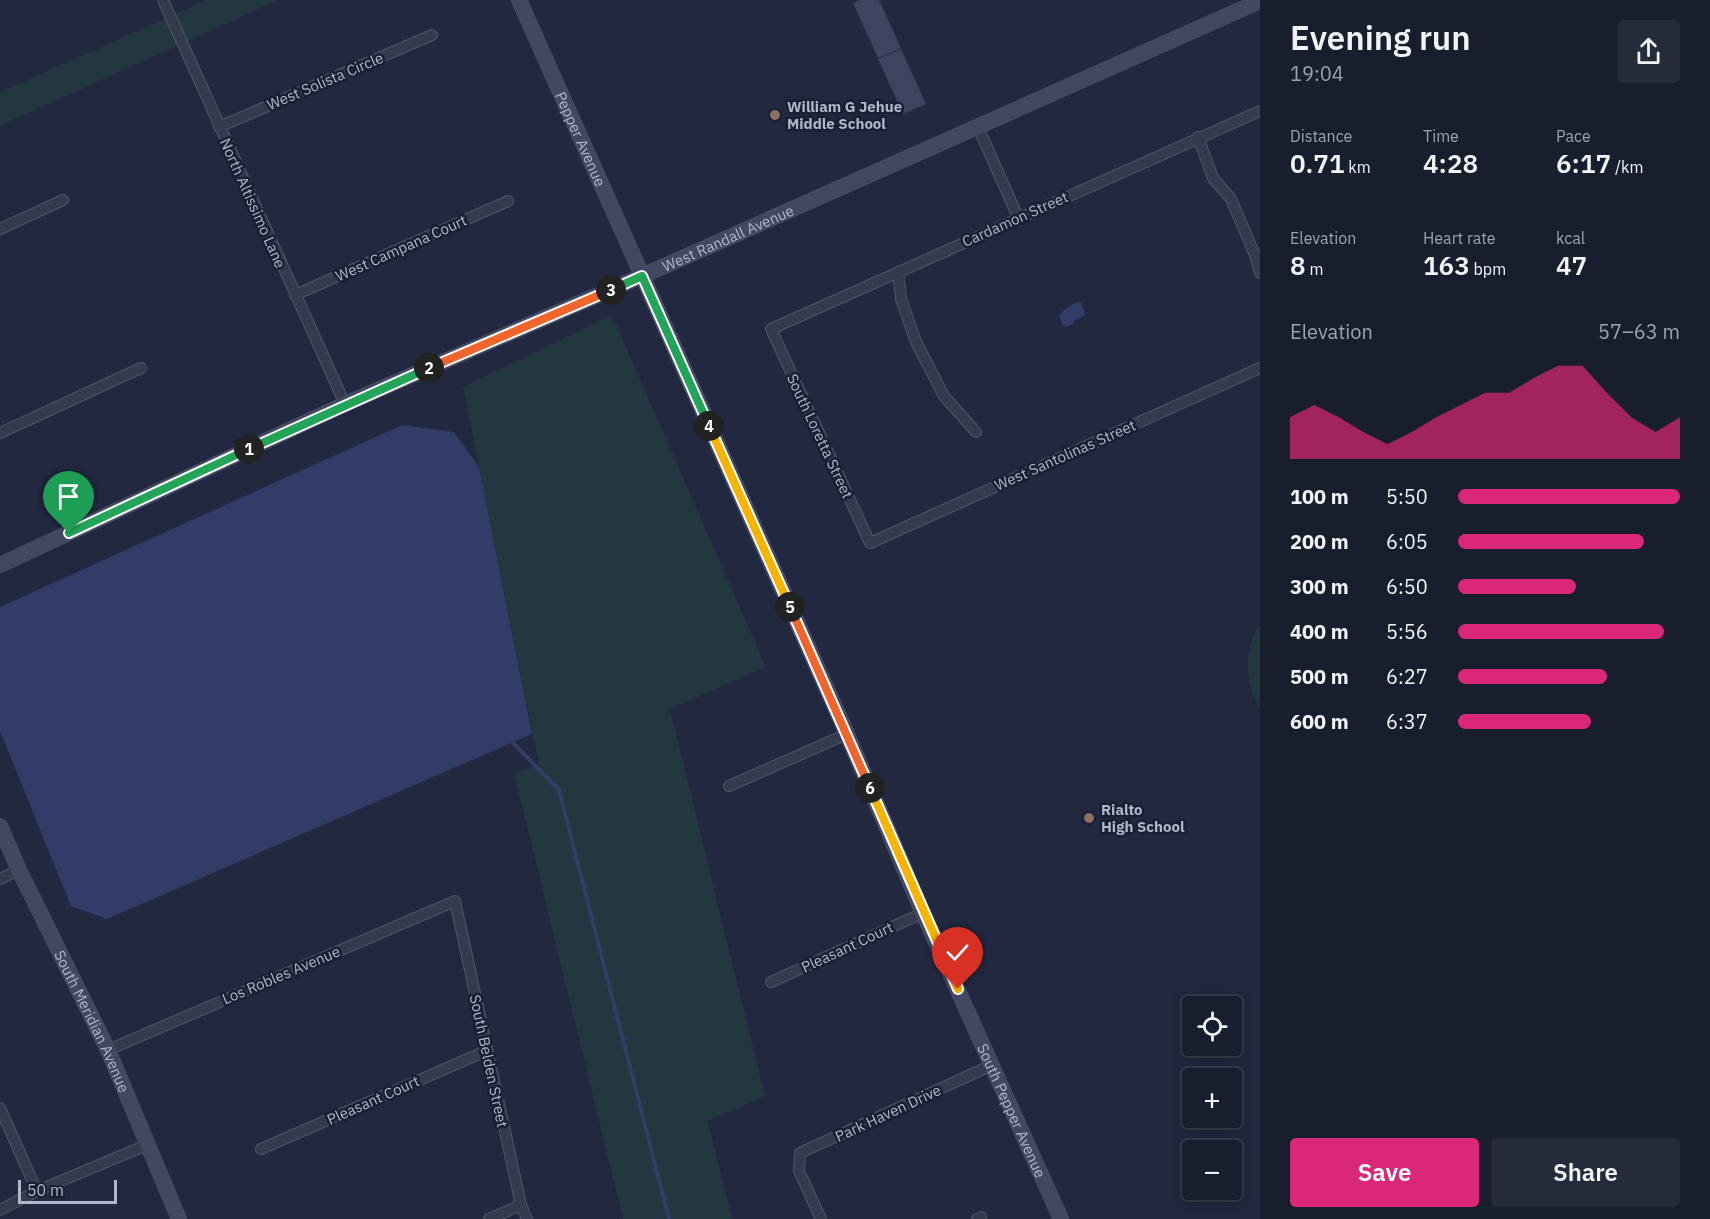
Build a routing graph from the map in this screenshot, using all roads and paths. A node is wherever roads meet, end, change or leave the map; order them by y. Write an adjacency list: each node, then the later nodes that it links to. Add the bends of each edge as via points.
1 (163, 0): 6 (street, North Altissimo Lane)
2 (519, 0): 15 (street, Pepper Avenue)
3 (1260, 1): 7 (street, West Randall Avenue)
4 (432, 35): 6 (street, West Solista Circle)
5 (1260, 111): 8 (street, Cardamon Street)
6 (219, 127): 16 (street, North Altissimo Lane)
7 (978, 127): 11 (street); 15 (street, West Randall Avenue)
8 (1198, 137): 11 (street, Cardamon Street); 14 (street, via 1213,178 1231,199)
9 (63, 200): 12 (street)
10 (508, 201): 16 (street, West Campana Court)
11 (1018, 217): 13 (street, Cardamon Street)
12 (0, 229)
13 (898, 272): 17 (street, Cardamon Street); 21 (street, via 901,299 916,342 944,396)
14 (1260, 273)
15 (642, 276): 20 (street, West Randall Avenue); 25 (street, South Pepper Avenue)
16 (295, 295): 20 (street, North Altissimo Lane)
17 (771, 328): 23 (street, South Loretta Street)
18 (141, 368): 22 (street)
19 (1260, 368): 23 (street, West Santolinas Street)
20 (345, 404): 24 (street, West Randall Avenue)
21 (975, 432)
22 (0, 433)
23 (870, 543)
24 (0, 565)
25 (847, 734): 26 (street); 31 (street, South Pepper Avenue)
26 (729, 786)
27 (0, 826): 28 (street, South Meridian Avenue)
28 (19, 870): 29 (street); 33 (street, South Meridian Avenue)
29 (0, 879)
30 (455, 901): 33 (street, Los Robles Avenue); 34 (street, South Belden Street)
31 (923, 913): 32 (street, Pleasant Court); 35 (street, South Pepper Avenue)
32 (771, 982)
33 (108, 1050): 37 (street, South Meridian Avenue)
34 (486, 1051): 38 (street, Pleasant Court); 40 (street, South Belden Street)
35 (992, 1065): 45 (street, Park Haven Drive, via 800,1153 799,1171); 46 (street, South Pepper Avenue)
36 (0, 1108): 39 (street)
37 (148, 1144): 39 (street); 42 (street, South Meridian Avenue)
38 (261, 1149)
39 (37, 1191): 41 (street)
40 (521, 1205): 43 (street); 44 (street, South Belden Street)
41 (0, 1210)
42 (179, 1219)
43 (489, 1219)
44 (527, 1219)
45 (821, 1219)
46 (1061, 1219)

